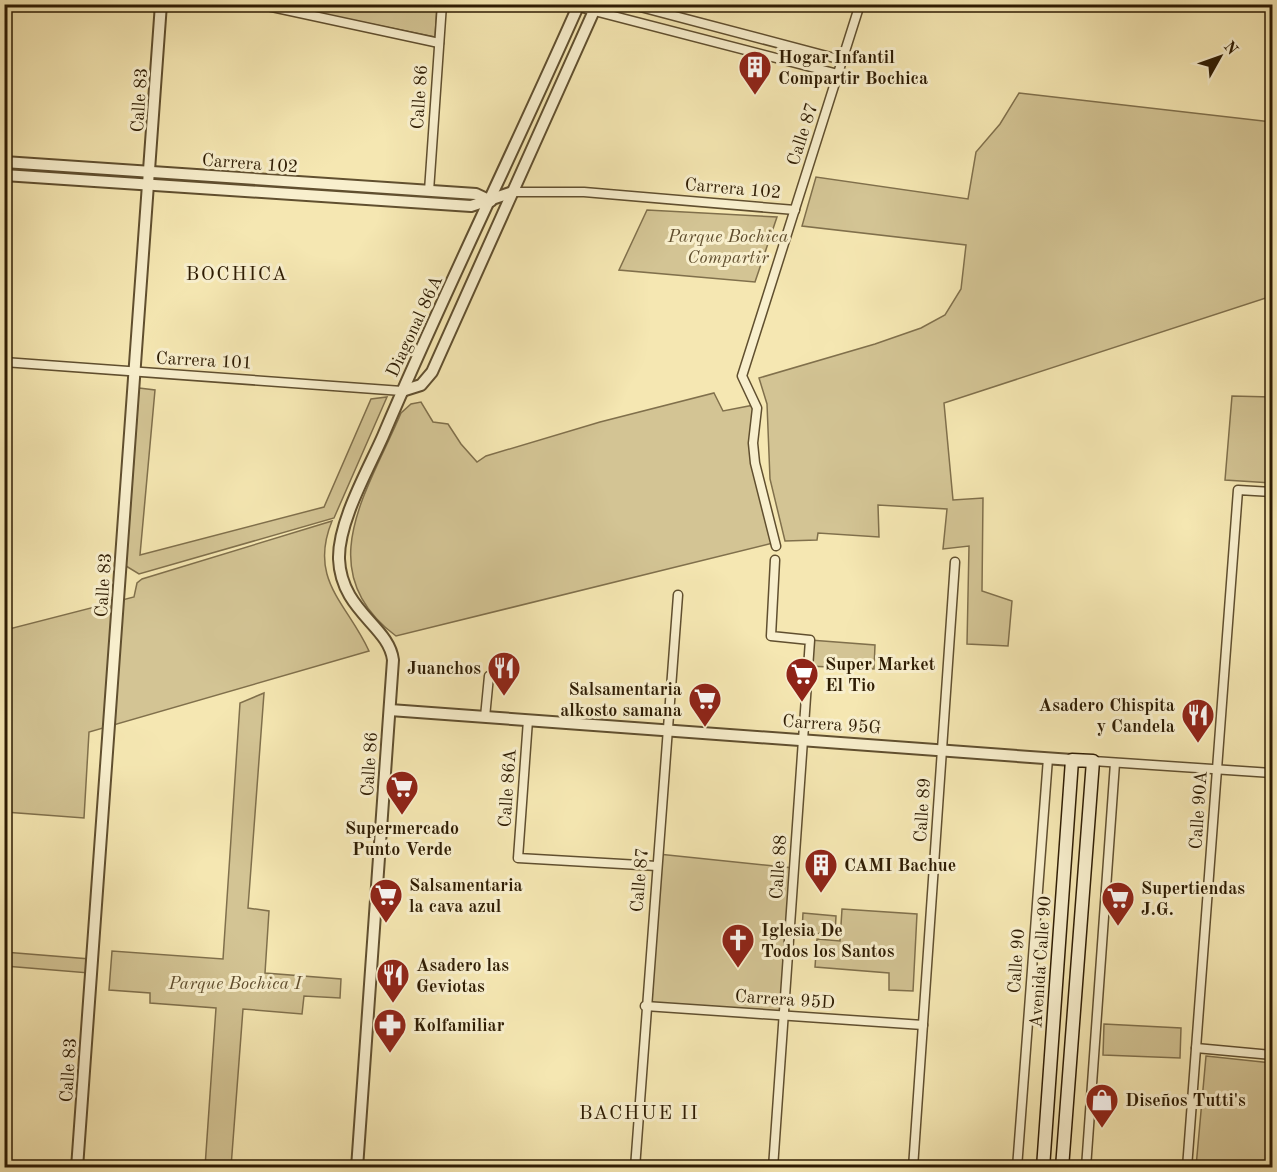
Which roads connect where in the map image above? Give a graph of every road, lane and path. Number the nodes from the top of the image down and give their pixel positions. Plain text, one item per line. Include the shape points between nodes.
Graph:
1 (161, 4) edge
2 (258, 4) edge
3 (442, 4) edge
4 (629, 4) edge
5 (860, 4) edge
6 (576, 6) edge
7 (596, 9) edge
8 (439, 43) junction
9 (842, 60) junction
10 (838, 74) junction
11 (4, 162) edge
12 (151, 172) junction
13 (4, 175) edge
14 (271, 181) junction
15 (150, 185) junction
16 (355, 186) junction
17 (429, 191) junction
18 (513, 192) junction
19 (270, 194) junction
20 (354, 200) junction
21 (491, 201) junction
22 (795, 210) junction
23 (4, 362) edge
24 (136, 372) junction
25 (402, 391) junction
26 (1272, 492) edge
27 (777, 546) dead end
28 (776, 560) dead end
29 (956, 562) dead end
30 (678, 595) dead end
31 (489, 676) dead end
32 (390, 710) junction
33 (485, 717) junction
34 (528, 720) junction
35 (668, 730) junction
36 (803, 740) junction
37 (942, 750) junction
38 (1048, 758) junction
39 (1071, 760) junction
40 (1094, 761) junction
41 (1115, 763) junction
42 (1217, 770) junction
43 (1272, 773) edge
44 (657, 866) junction
45 (645, 1006) junction
46 (784, 1016) junction
47 (923, 1025) junction
48 (1196, 1048) junction
49 (1272, 1054) edge
50 (77, 1167) edge
51 (357, 1167) edge
52 (635, 1167) edge
53 (773, 1167) edge
54 (913, 1167) edge
55 (1017, 1167) edge
56 (1043, 1167) edge
57 (1062, 1167) edge
58 (1086, 1167) edge
59 (1187, 1167) edge

1 - 12 street, Calle 83
2 - 8 street
3 - 8 street, Calle 86
4 - 9 street
5 - 9 street, Calle 87
6 - 7 street
6 - 21 street, Diagonal 86A
7 - 10 street
7 - 18 street, Diagonal 86A
8 - 17 street, Calle 86
9 - 10 street, Calle 87
10 - 22 street, Calle 87
11 - 12 street, Carrera 102
12 - 14 street, Carrera 102
12 - 15 street, Calle 83
13 - 15 street, Carrera 102
14 - 16 street, Carrera 102
14 - 19 street
15 - 19 street, Carrera 102
15 - 24 street, Calle 83
16 - 17 street, Carrera 102
16 - 20 street
17 - 21 street, Carrera 102 via 476,194
18 - 21 street, Carrera 102
18 - 22 street, Carrera 102 via 584,192
18 - 25 street, Diagonal 86A via 432,372 421,385
19 - 20 street, Carrera 102
20 - 21 street, Carrera 102 via 471,206
21 - 25 street, Diagonal 86A
22 - 27 street, Calle 87 via 742,376 757,408 755,463
23 - 24 street, Carrera 101
24 - 25 street, Carrera 101
24 - 50 street, Calle 83
25 - 32 street, Calle 86 via 339,543 341,578 349,597 392,652
26 - 42 street, Calle 90A via 1238,490
28 - 36 street, Calle 88 via 771,636 810,640
29 - 37 street, Calle 89
30 - 35 street, Calle 87
31 - 33 street
32 - 33 street, Carrera 95G
32 - 51 street, Calle 86
33 - 34 street, Carrera 95G
34 - 35 street, Carrera 95G
34 - 44 street, Calle 86A via 518,858
35 - 36 street, Carrera 95G
35 - 44 street, Calle 87
36 - 37 street, Carrera 95G
36 - 46 street, Calle 88
37 - 38 street, Carrera 95G
37 - 47 street, Calle 89
38 - 39 street, Carrera 95G
38 - 55 street, Calle 90
39 - 40 main road, Carrera 95G
39 - 56 main road, Avenida Calle 90
40 - 41 street, Carrera 95G
40 - 57 main road, Avenida Calle 90
41 - 42 street, Carrera 95G
41 - 58 street
42 - 43 street, Carrera 95G
42 - 48 street, Calle 90A
44 - 45 street, Calle 87
45 - 46 street, Carrera 95D
45 - 52 street, Calle 87
46 - 47 street, Carrera 95D
46 - 53 street, Calle 88
47 - 54 street, Calle 89
48 - 49 street
48 - 59 street, Calle 90A

